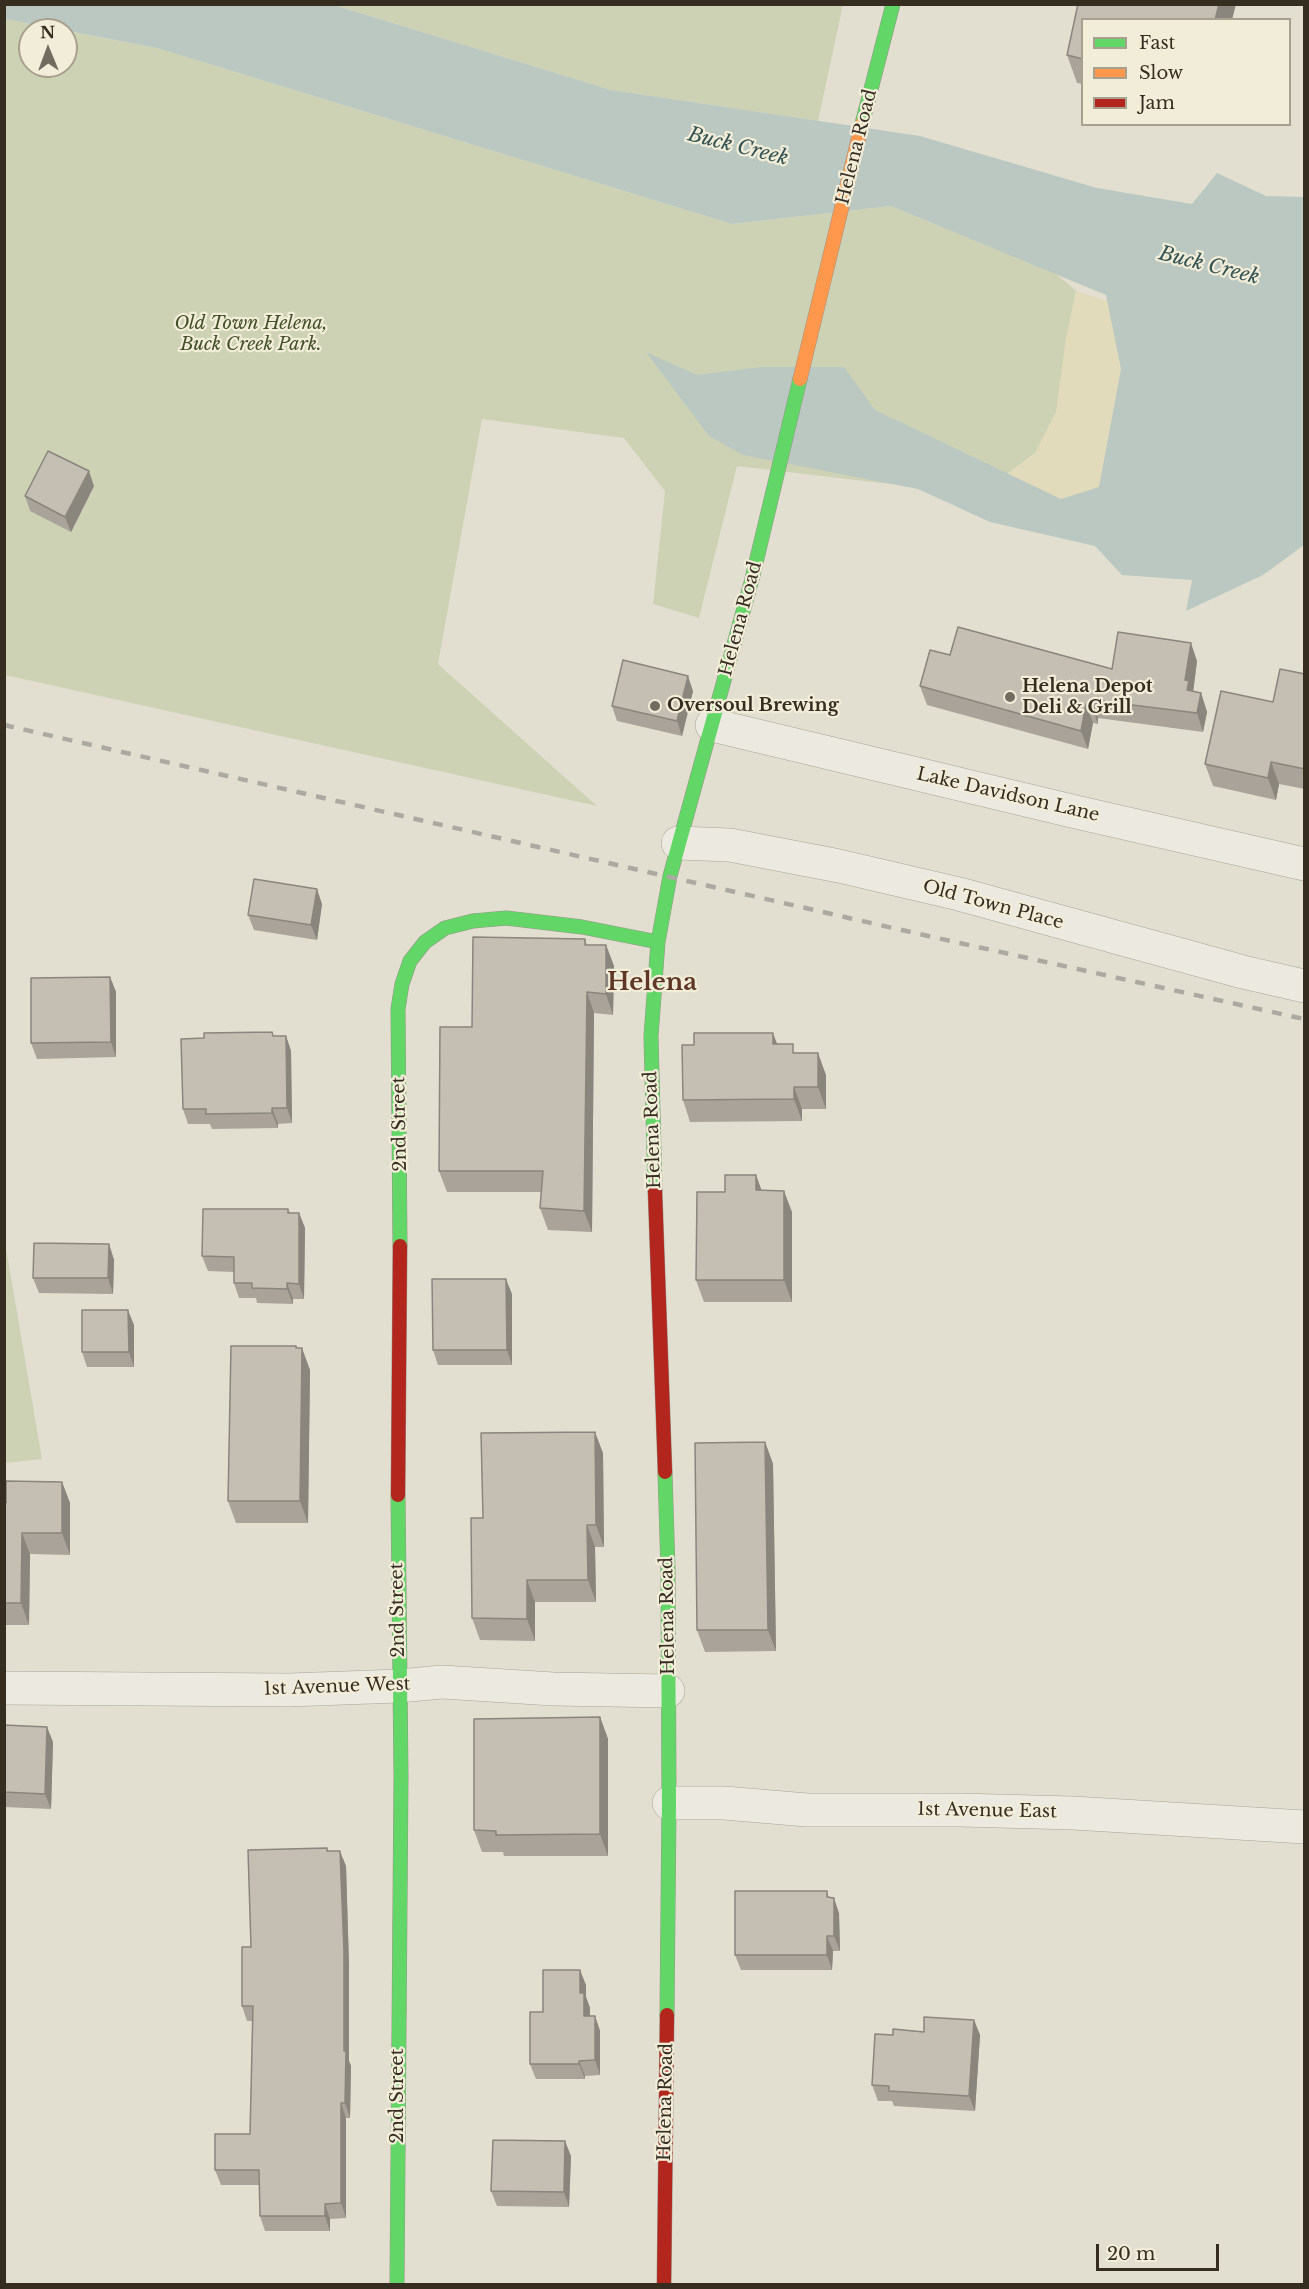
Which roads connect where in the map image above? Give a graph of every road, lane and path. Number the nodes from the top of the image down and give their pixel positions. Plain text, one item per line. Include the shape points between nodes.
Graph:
1 (892, 7) edge
2 (712, 725) junction
3 (678, 843) junction
4 (1305, 864) edge
5 (658, 942) junction
6 (1305, 986) edge
7 (399, 1686) junction
8 (4, 1688) edge
9 (668, 1691) junction
10 (669, 1803) junction
11 (1305, 1827) edge
12 (397, 2284) edge
13 (664, 2284) edge

1 - 2 main road, Helena Road via 752,579
2 - 3 main road, Helena Road
2 - 4 street, Lake Davidson Lane
3 - 5 main road, Helena Road
3 - 6 street, Old Town Place via 730,845 839,866
5 - 7 main road, 2nd Street via 506,918 473,921 445,928 425,942 411,961 402,984 398,1010
5 - 9 main road, Helena Road via 651,1036 652,1118 668,1571
7 - 8 street, 1st Avenue West via 289,1690
7 - 9 street, 1st Avenue West via 442,1682
7 - 12 main road, 2nd Street
9 - 10 main road, Helena Road
10 - 11 street, 1st Avenue East via 807,1810 1073,1813
10 - 13 main road, Helena Road

